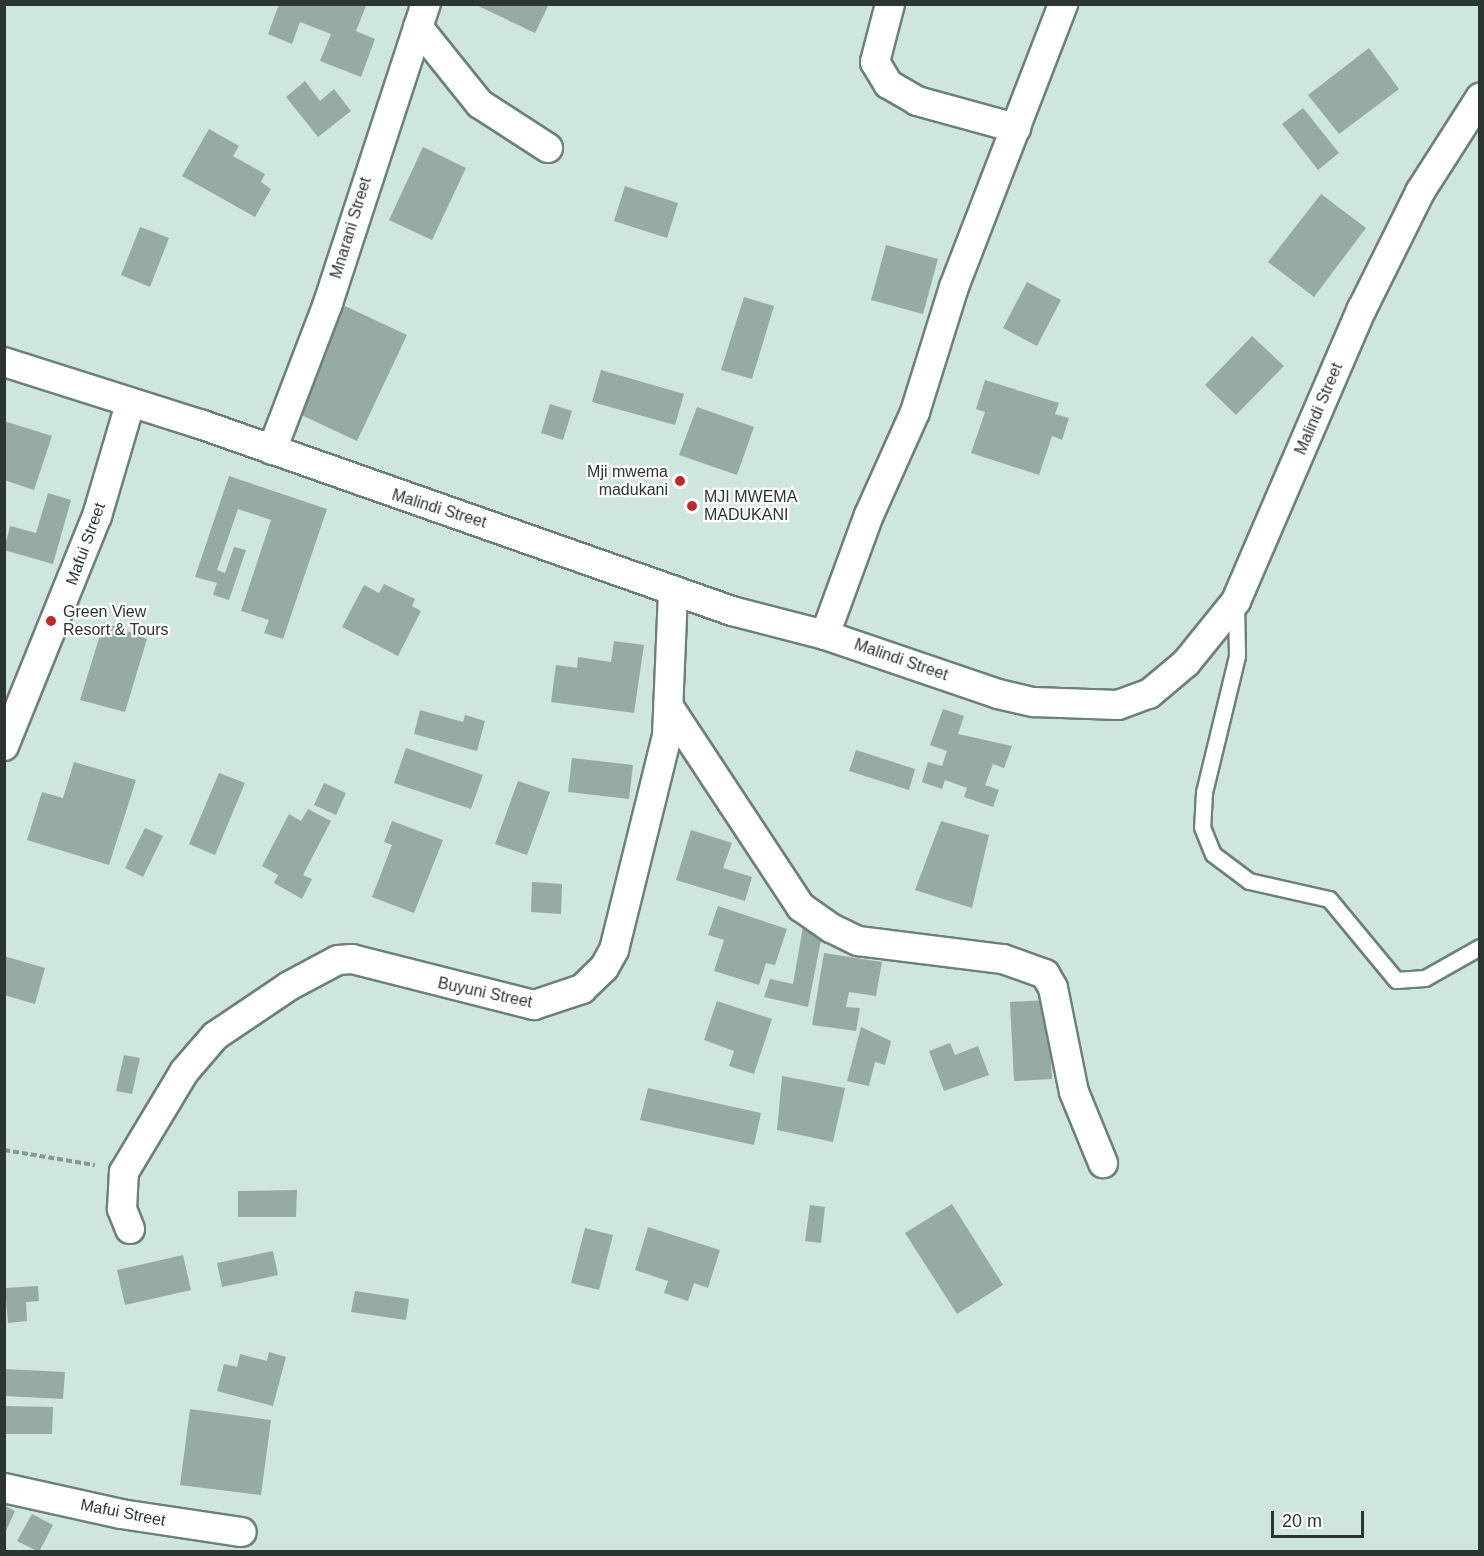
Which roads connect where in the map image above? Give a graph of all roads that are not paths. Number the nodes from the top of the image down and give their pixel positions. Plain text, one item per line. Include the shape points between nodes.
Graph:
1 (890, 4) edge
2 (1062, 4) edge
3 (422, 16) edge
4 (1479, 98) edge
5 (1016, 128) junction
6 (548, 148) dead end
7 (4, 362) edge
8 (130, 404) junction
9 (272, 450) junction
10 (673, 590) junction
11 (1236, 601) junction
12 (825, 635) junction
13 (669, 707) junction
14 (4, 746) edge
15 (1479, 946) edge
16 (1103, 1163) dead end
17 (130, 1229) dead end
18 (4, 1488) edge
19 (242, 1532) dead end

1 - 5 street via 875,62 888,84 917,101
2 - 5 street
3 - 6 street via 480,104
3 - 9 street, Mnarani Street via 328,303
4 - 11 street, Malindi Street via 1420,192 1362,309
5 - 12 street via 954,287 915,412 869,515
7 - 8 street, Malindi Street
8 - 9 street, Malindi Street
8 - 14 street, Mafui Street via 97,516
9 - 10 street, Malindi Street
10 - 12 street, Malindi Street
10 - 13 street, Buyuni Street
11 - 12 street, Malindi Street via 1186,663 1149,694 1118,705 1034,702 998,694
11 - 15 lane via 1237,656 1204,792 1202,827 1213,855 1249,881 1329,899 1396,980 1425,978
13 - 16 street via 801,907 858,941 1003,959 1045,974 1053,988 1074,1092
13 - 17 street, Buyuni Street via 614,950 594,979 568,996 534,1005 367,961 338,960 252,1006 215,1036 184,1072 124,1173 122,1201
18 - 19 street, Mafui Street via 121,1514

